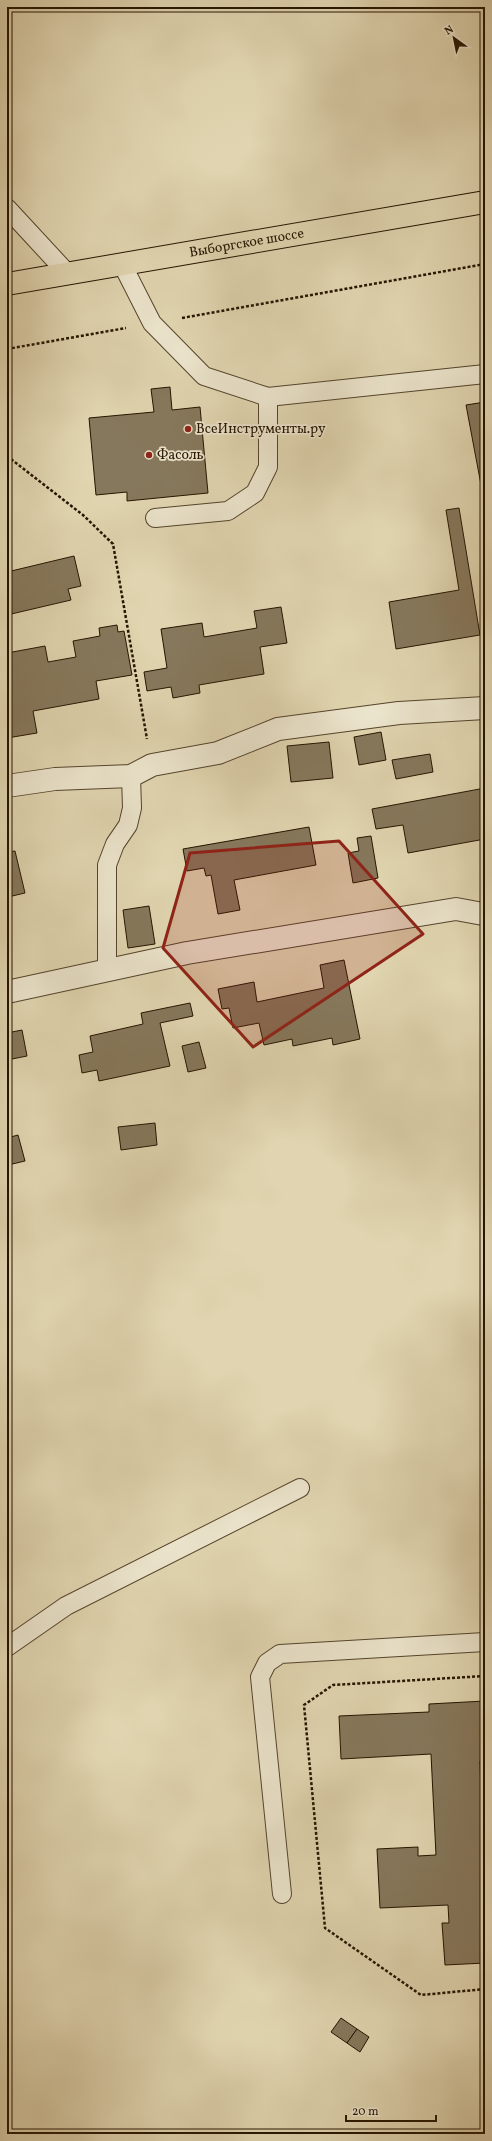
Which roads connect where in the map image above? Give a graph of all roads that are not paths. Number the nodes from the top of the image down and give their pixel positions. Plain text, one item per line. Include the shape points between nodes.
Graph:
1 (485, 202) edge
2 (7, 208) edge
3 (122, 264) junction
4 (68, 274) junction
5 (7, 284) edge
6 (485, 374) edge
7 (268, 397) junction
8 (155, 518) dead end
9 (485, 708) edge
10 (131, 776) junction
11 (7, 786) edge
12 (484, 916) edge
13 (107, 970) junction
14 (7, 992) edge
15 (300, 1488) dead end
16 (485, 1642) edge
17 (7, 1647) edge
18 (282, 1894) dead end

1 - 3 main road, Выборгское шоссе
2 - 4 lane
3 - 4 main road, Выборгское шоссе
3 - 7 lane via 152,323 204,376
4 - 5 main road, Выборгское шоссе
6 - 7 lane
7 - 8 lane via 268,467 255,493 228,511
9 - 10 street via 399,713 278,729 218,753 152,765
10 - 11 street via 55,779
10 - 13 lane via 132,808 128,825 115,844 107,865
12 - 13 street via 456,909 187,953
13 - 14 street
15 - 17 lane via 66,1606
16 - 18 lane via 280,1654 267,1663 260,1678

